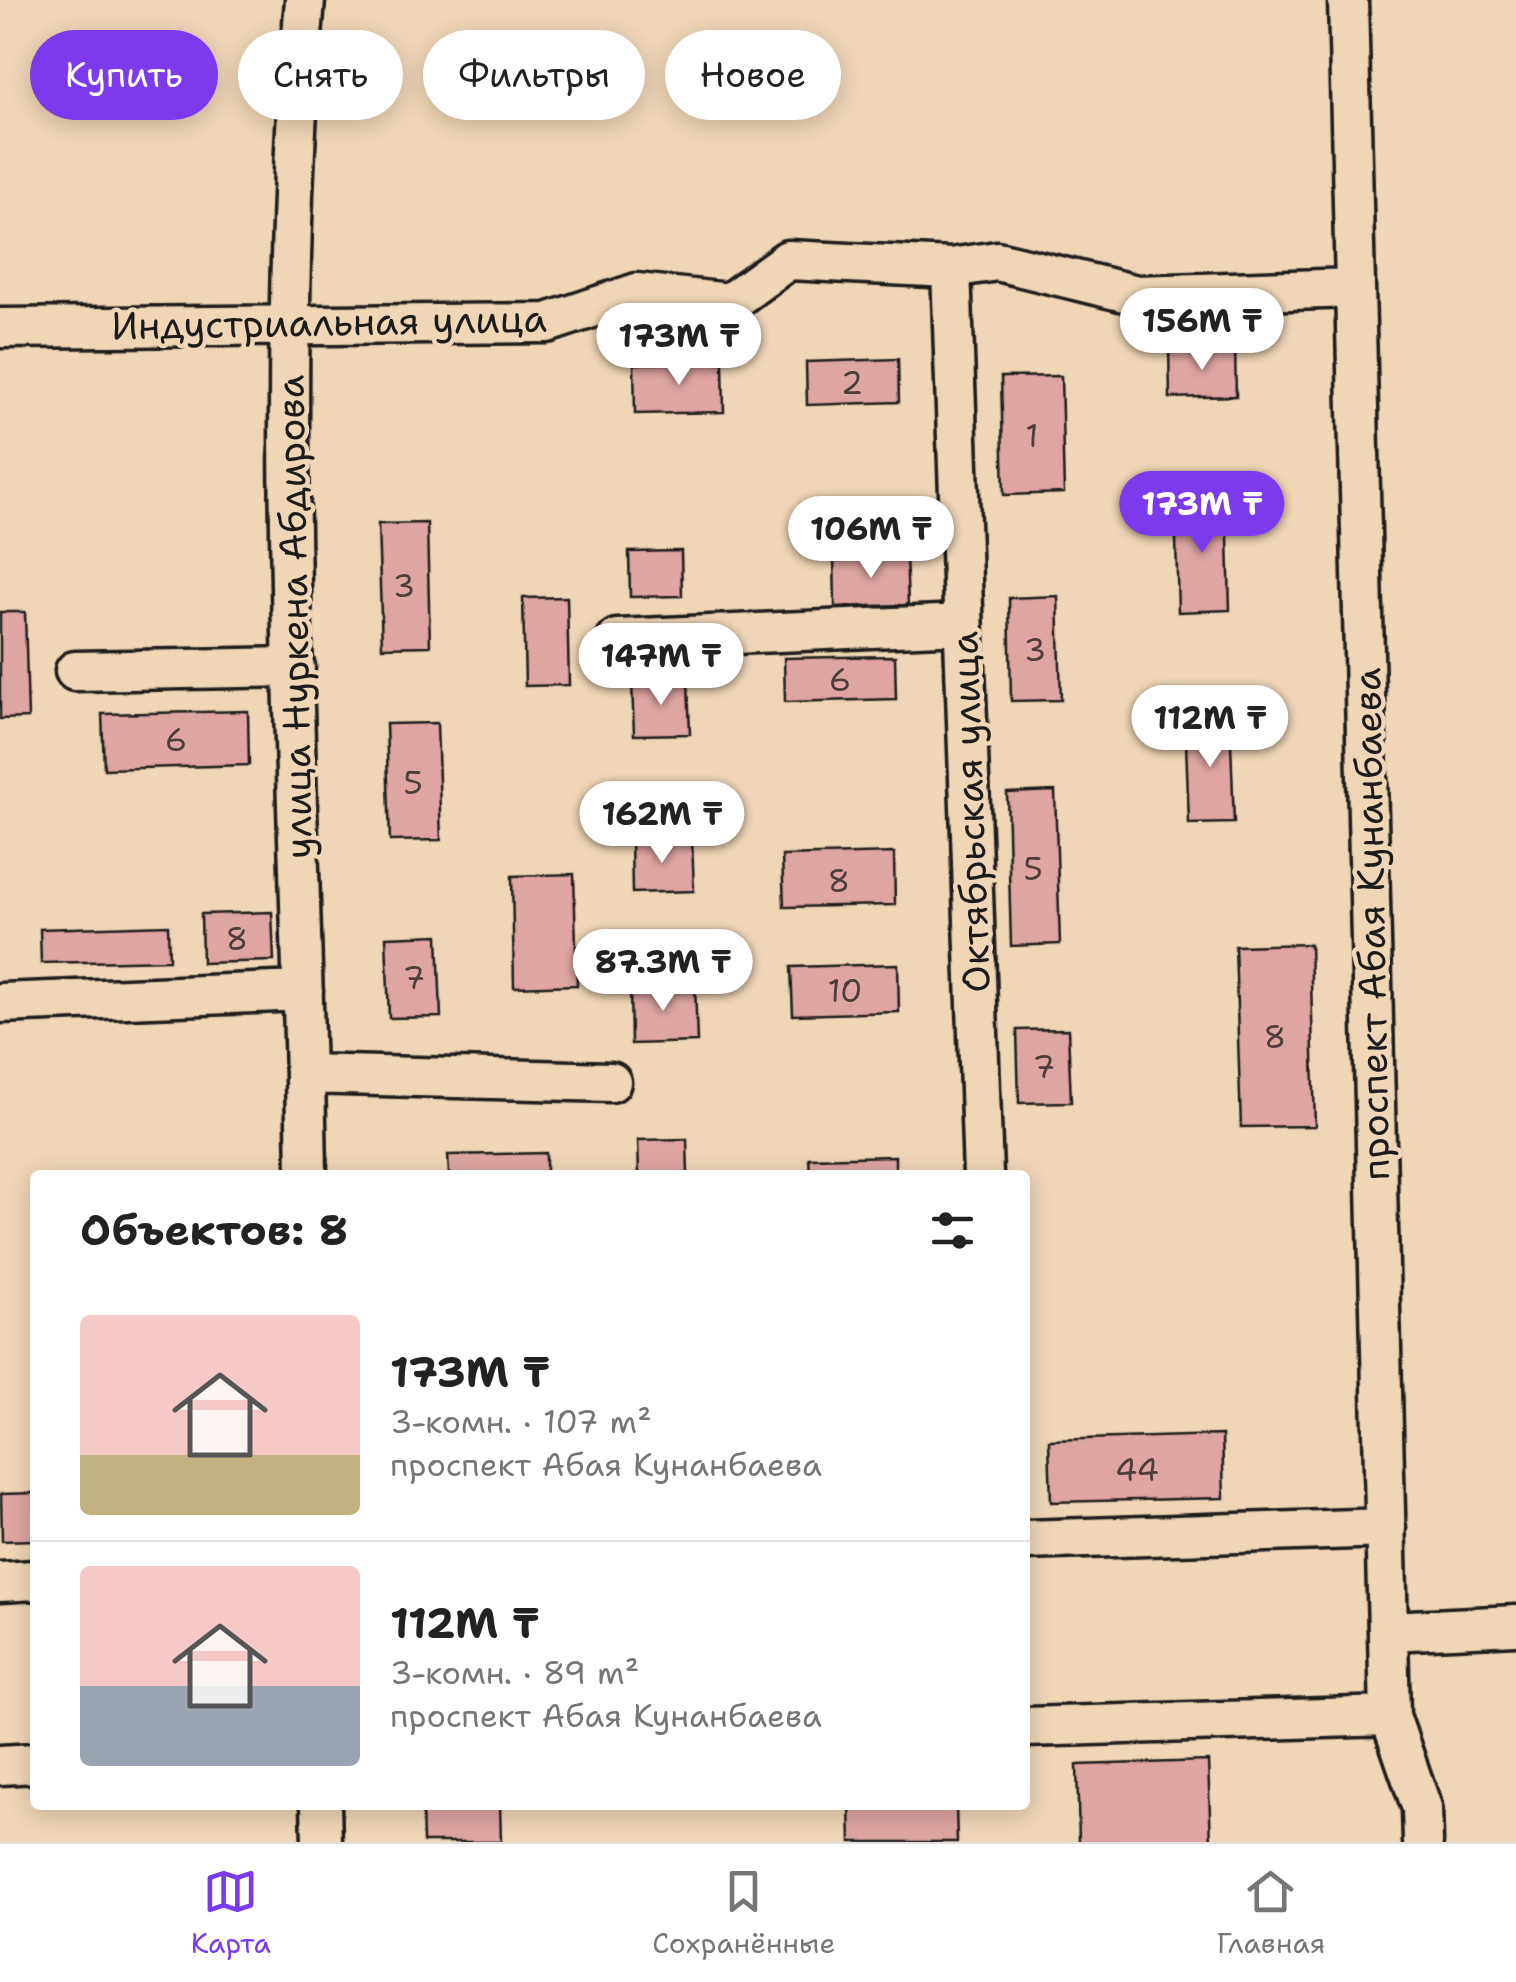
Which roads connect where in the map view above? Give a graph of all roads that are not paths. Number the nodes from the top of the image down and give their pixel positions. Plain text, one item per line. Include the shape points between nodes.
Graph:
1 (305, 0) edge
2 (1348, 0) edge
3 (951, 268) junction
4 (1355, 288) junction
5 (0, 328) edge
6 (288, 328) junction
7 (964, 624) junction
8 (618, 640) dead end
9 (296, 667) junction
10 (74, 672) dead end
11 (303, 991) junction
12 (0, 1003) edge
13 (305, 1074) junction
14 (611, 1082) dead end
15 (307, 1170) edge
16 (983, 1170) edge
17 (1386, 1528) junction
18 (1030, 1540) edge
19 (30, 1580) edge
20 (0, 1582) edge
21 (1516, 1625) edge
22 (1388, 1632) junction
23 (1390, 1716) junction
24 (1030, 1728) edge
25 (30, 1763) edge
26 (0, 1764) edge
27 (321, 1810) edge
28 (322, 1842) edge
29 (1423, 1842) edge

1 - 6 street, улица Нуркена Абдирова
2 - 4 street, проспект Абая Кунанбаева
3 - 4 street, Индустриальная улица via 997,262 1136,295
3 - 6 street, Индустриальная улица via 788,260 729,303 637,294 548,323
3 - 7 street, Октябрьская улица
4 - 17 street, проспект Абая Кунанбаева
5 - 6 street, Индустриальная улица
6 - 9 street, улица Нуркена Абдирова
7 - 8 street
7 - 16 street, Октябрьская улица
9 - 10 street
9 - 11 street, улица Нуркена Абдирова
11 - 12 street
11 - 13 street, улица Нуркена Абдирова
13 - 14 street
13 - 15 street, улица Нуркена Абдирова
17 - 18 street
17 - 22 street, проспект Абая Кунанбаева
19 - 20 street
21 - 22 street
22 - 23 street, проспект Абая Кунанбаева
23 - 24 street
23 - 29 street, проспект Абая Кунанбаева via 1422,1808
25 - 26 street
27 - 28 street

